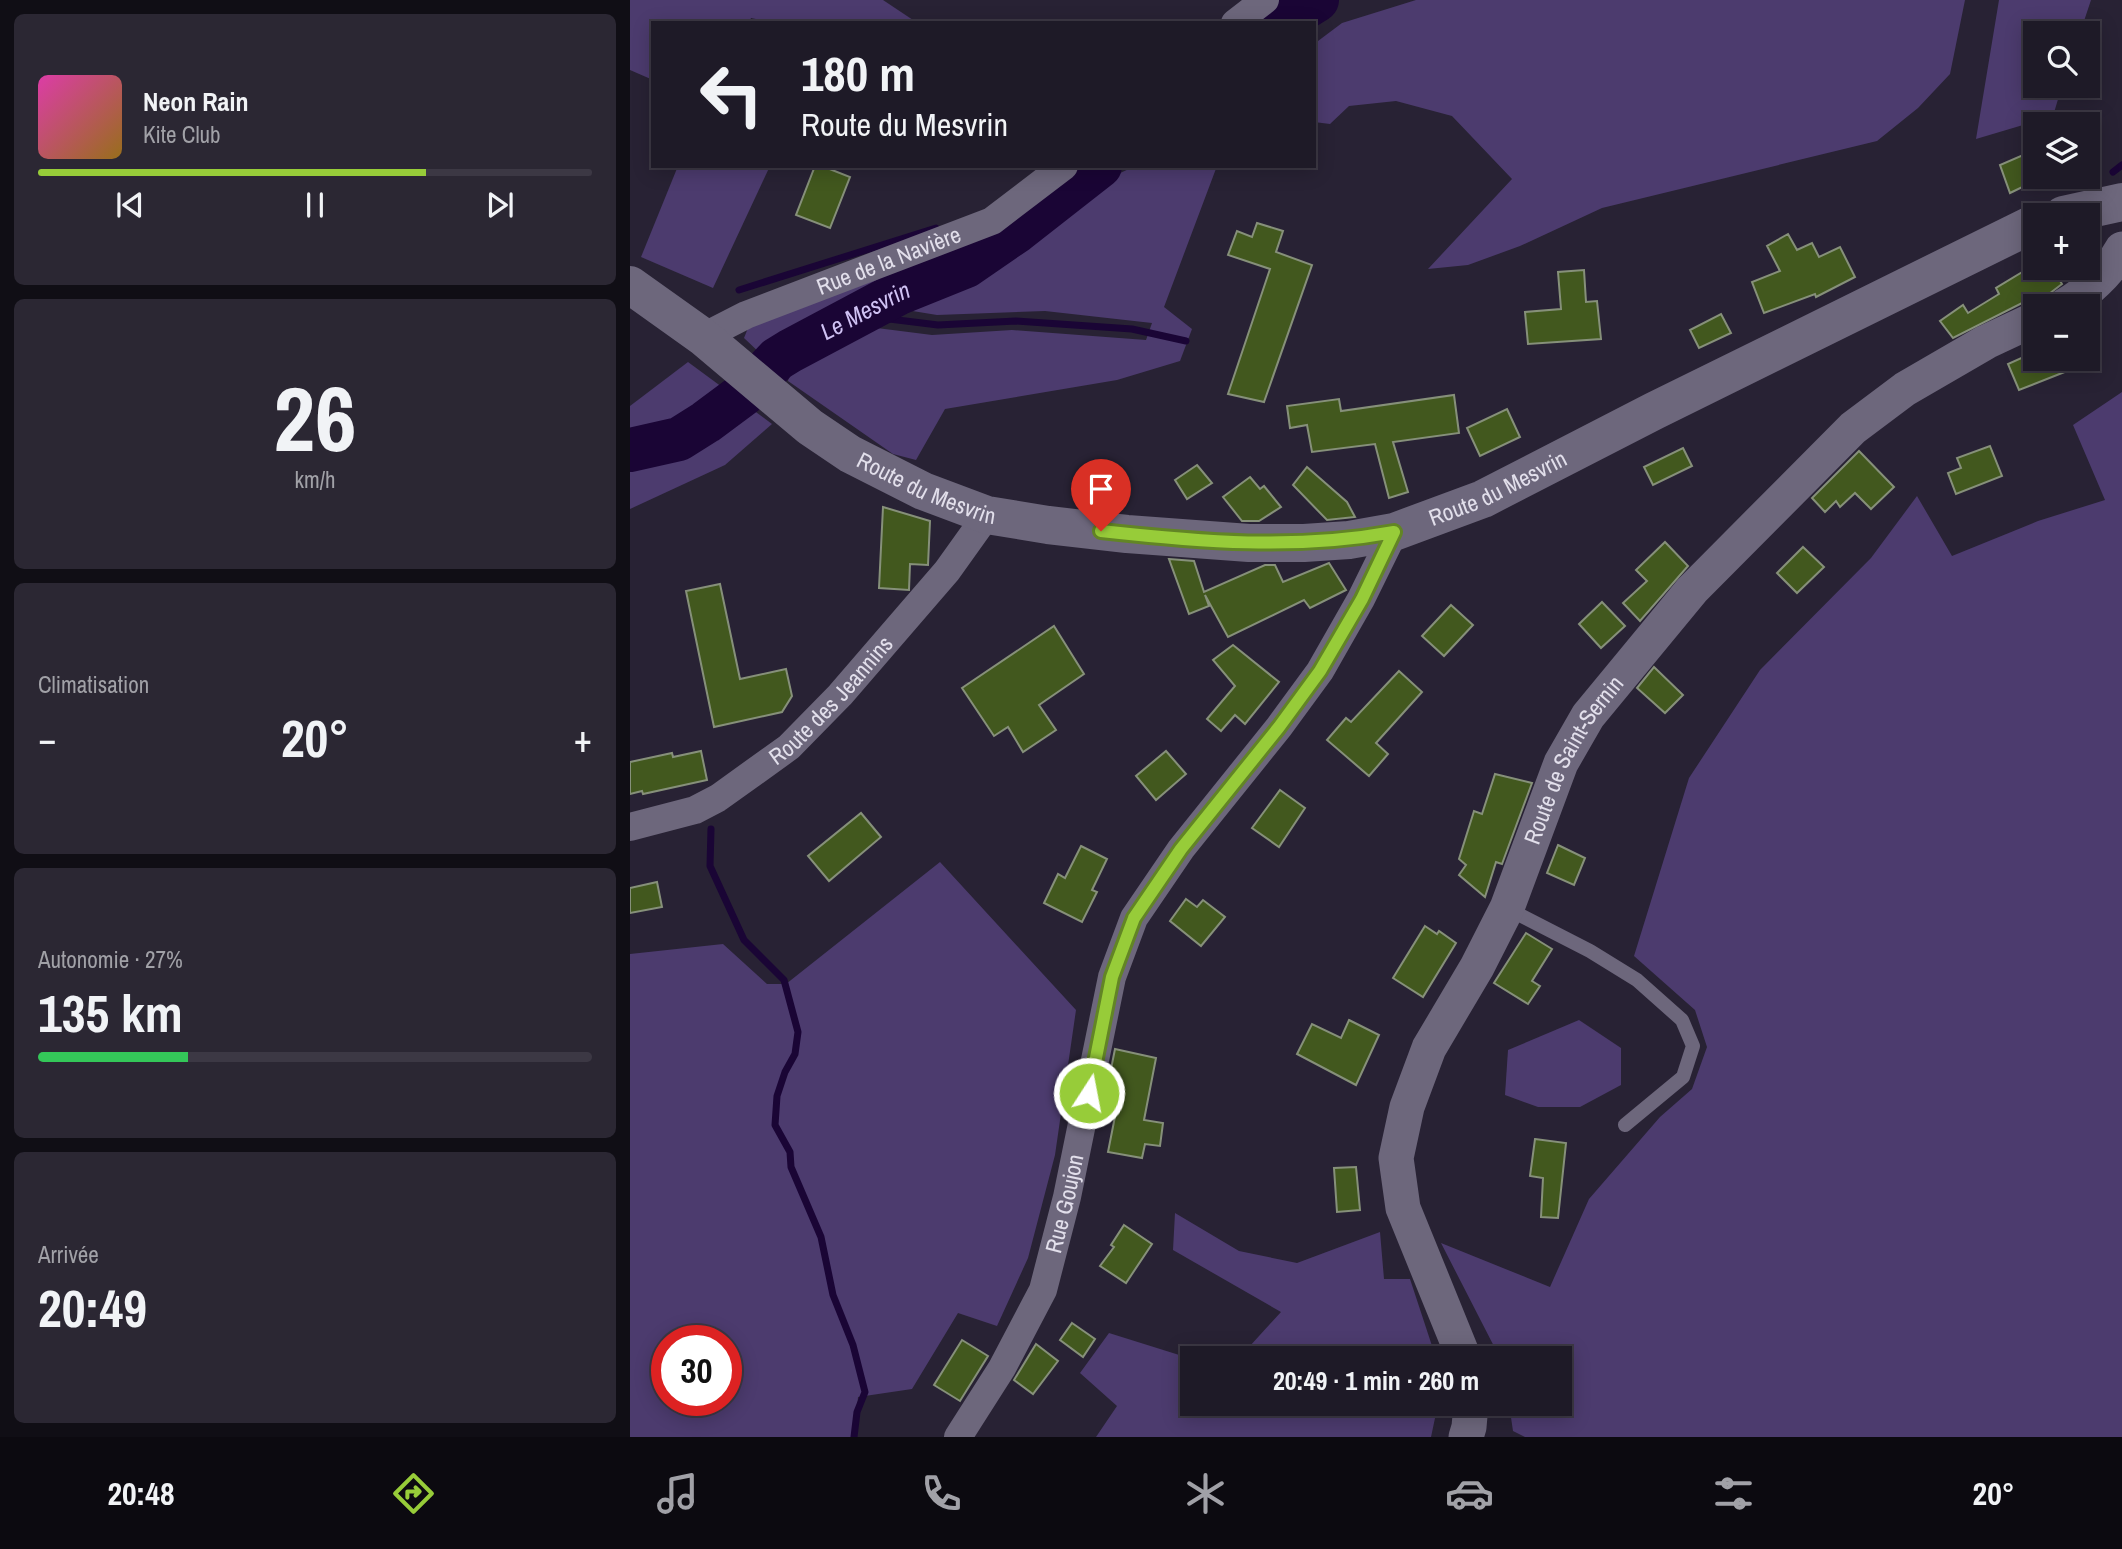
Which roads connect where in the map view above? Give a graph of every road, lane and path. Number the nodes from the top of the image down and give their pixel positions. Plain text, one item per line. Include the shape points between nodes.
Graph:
1 (1265, 0) edge
2 (1238, 21) edge
3 (1061, 168) edge
4 (2122, 202) edge
5 (2100, 207) edge
6 (2023, 229) edge
7 (2122, 249) edge
8 (630, 285) edge
9 (2083, 294) edge
10 (2023, 325) edge
11 (716, 348) junction
12 (987, 515) junction
13 (1394, 532) junction
14 (630, 827) edge
15 (1507, 908) junction
16 (1625, 1125) dead end
17 (1459, 1346) edge
18 (958, 1437) edge

1 - 2 street
3 - 11 street, Rue de la Navière via 992,221 746,315
4 - 5 main road
6 - 13 main road, Route du Mesvrin via 1483,499
7 - 9 street
8 - 11 main road, Route du Mesvrin
10 - 15 street, Route de Saint-Sernin via 1905,389 1853,428 1692,590 1588,716 1561,763
11 - 12 main road, Route du Mesvrin via 810,427 850,454 923,491
12 - 13 main road, Route du Mesvrin via 1127,534 1249,543 1349,540
12 - 14 street, Route des Jeannins via 947,571 841,695 789,747 695,810
13 - 18 street, Rue Goujon via 1320,671 1181,849 1134,918 1112,977 1043,1290 1002,1368
15 - 16 lane via 1637,980 1682,1020 1693,1046 1683,1077
15 - 17 street, Route de Saint-Sernin via 1429,1048 1407,1107 1396,1157 1403,1208

